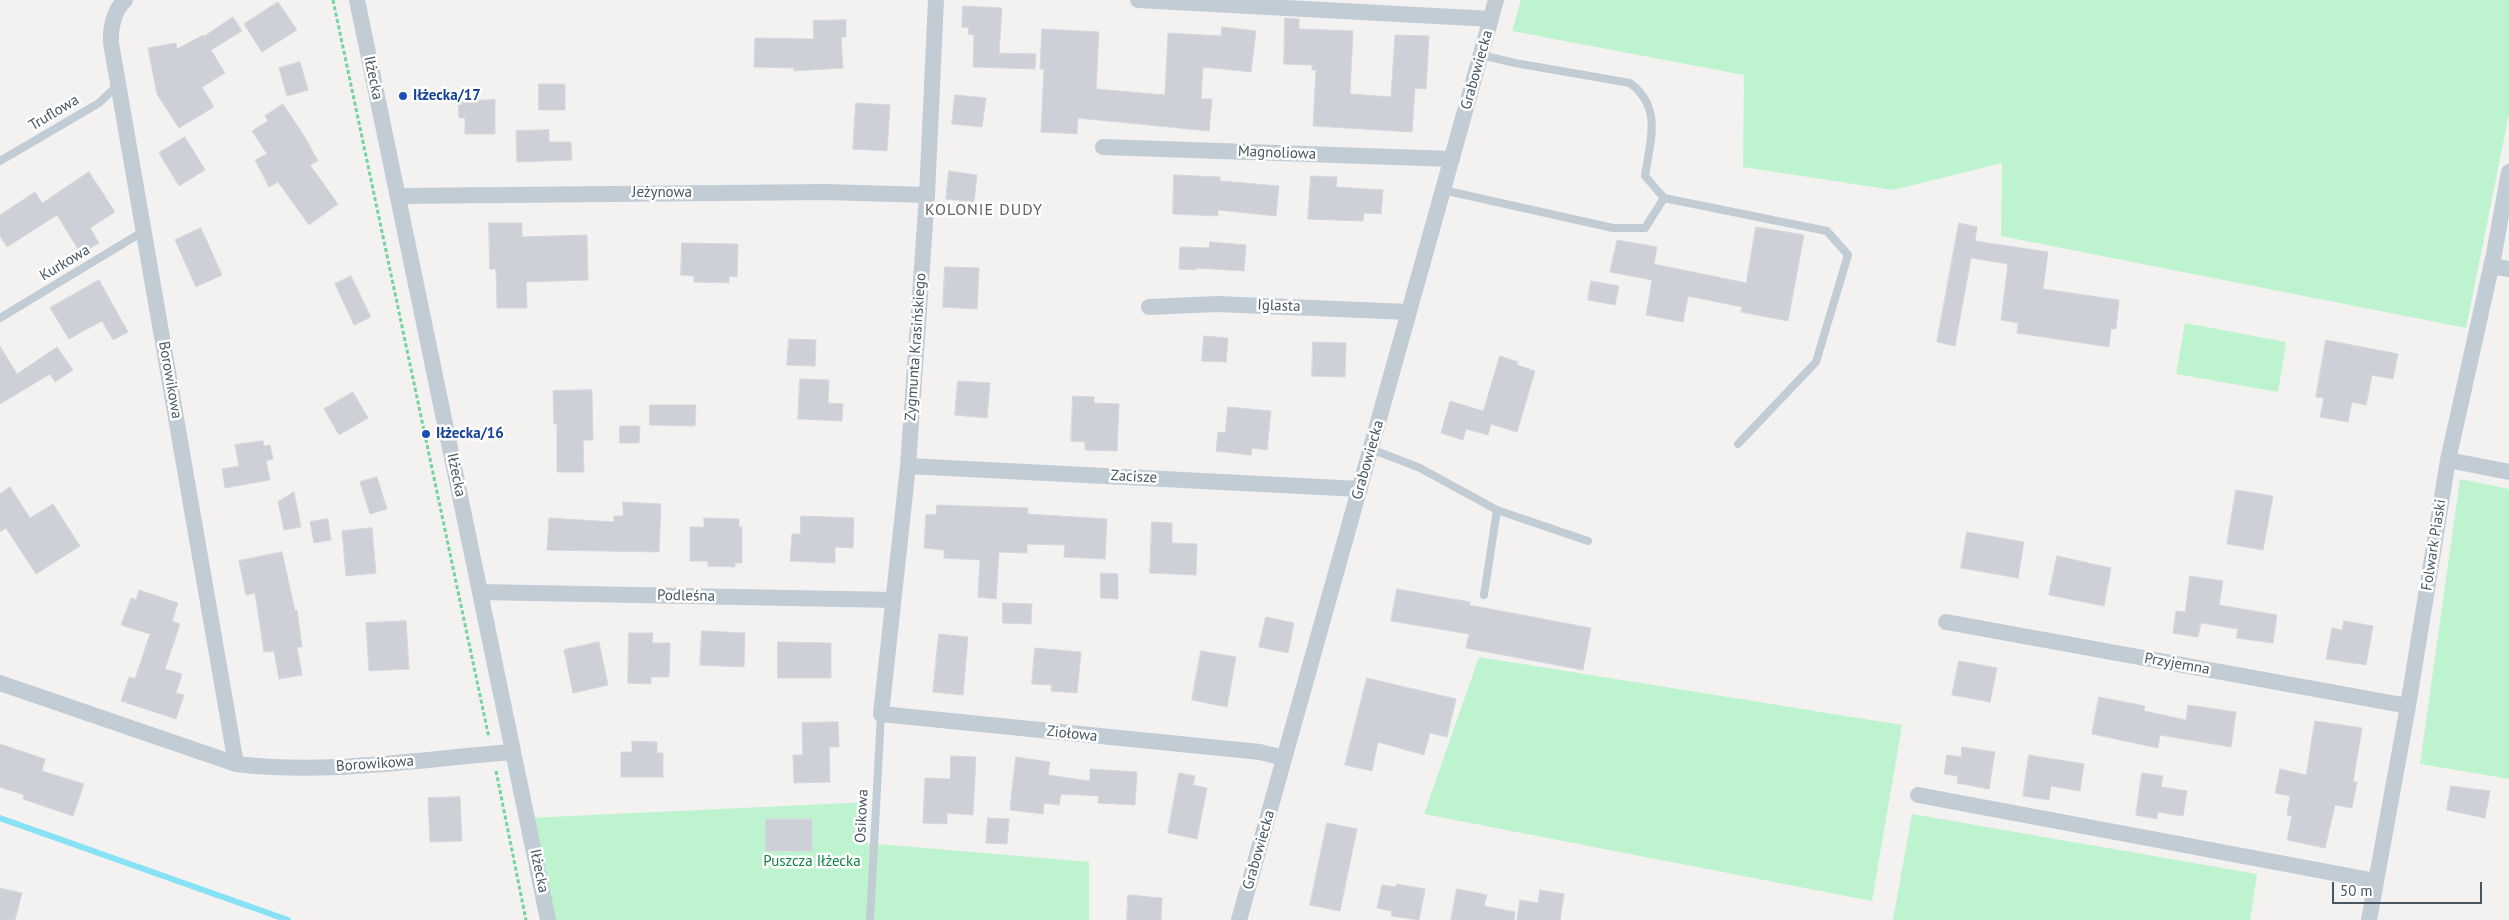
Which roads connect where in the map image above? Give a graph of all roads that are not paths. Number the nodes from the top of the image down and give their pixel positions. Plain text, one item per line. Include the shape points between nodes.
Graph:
1 (125, 0) edge
2 (357, 0) edge
3 (936, 0) edge
4 (1138, 0) edge
5 (1496, 0) edge
6 (1491, 19) junction
7 (1481, 55) junction
8 (118, 85) junction
9 (1103, 147) dead end
10 (1452, 159) junction
11 (0, 161) edge
12 (2509, 172) edge
13 (1443, 190) junction
14 (927, 195) junction
15 (398, 196) junction
16 (1664, 198) junction
17 (144, 231) junction
18 (2491, 266) junction
19 (2509, 269) edge
20 (1149, 307) dead end
21 (1409, 312) junction
22 (0, 318) edge
23 (1738, 444) dead end
24 (1371, 449) junction
25 (2448, 460) junction
26 (908, 466) junction
27 (2509, 472) edge
28 (1360, 489) junction
29 (1497, 510) junction
30 (1588, 541) dead end
31 (480, 592) junction
32 (1484, 595) dead end
33 (893, 600) junction
34 (1946, 622) dead end
35 (0, 683) edge
36 (2408, 706) junction
37 (881, 714) junction
38 (513, 752) junction
39 (1284, 758) junction
40 (236, 764) junction
41 (1918, 795) dead end
42 (2376, 881) junction
43 (548, 920) edge
44 (870, 920) edge
45 (1239, 920) edge
46 (2369, 920) edge

1 - 8 street, Borowikowa via 120,4 110,30
2 - 15 street, Iłżecka
3 - 14 street, Zygmunta Krasińskiego
4 - 6 street
5 - 6 street, Grabowiecka
6 - 7 street, Grabowiecka
7 - 10 street, Grabowiecka
7 - 16 lane via 1515,64 1630,83 1641,92 1652,114 1645,176
8 - 11 lane, Truflowa via 99,103
8 - 17 street, Borowikowa
9 - 10 street, Magnoliowa
10 - 13 street, Grabowiecka
12 - 18 street, Folwark Piaski
13 - 16 lane via 1613,228 1645,228
13 - 21 street, Grabowiecka
14 - 15 street, Jeżynowa via 826,192
14 - 26 street, Zygmunta Krasińskiego
15 - 31 street, Iłżecka
16 - 23 lane via 1827,231 1848,255 1816,362
17 - 22 lane, Kurkowa
17 - 40 street, Borowikowa
18 - 19 street
18 - 25 street, Folwark Piaski
20 - 21 street, Iglasta via 1217,304
21 - 24 street, Grabowiecka
24 - 28 street, Grabowiecka
24 - 29 lane via 1420,468
25 - 27 street
25 - 36 street, Folwark Piaski
26 - 28 street, Zacisze
26 - 33 street, Zygmunta Krasińskiego
28 - 39 street, Grabowiecka
29 - 30 lane
29 - 32 lane
31 - 33 street, Podleśna
31 - 38 street, Iłżecka
33 - 37 street, Zygmunta Krasińskiego
34 - 36 street, Przyjemna
35 - 40 street, Borowikowa
36 - 42 street, Folwark Piaski
37 - 39 street, Ziołowa via 1260,752
37 - 44 lane, Osikowa
38 - 40 street, Borowikowa via 358,767 277,769
38 - 43 street, Iłżecka
39 - 45 street, Grabowiecka
41 - 42 street
42 - 46 street, Folwark Piaski

